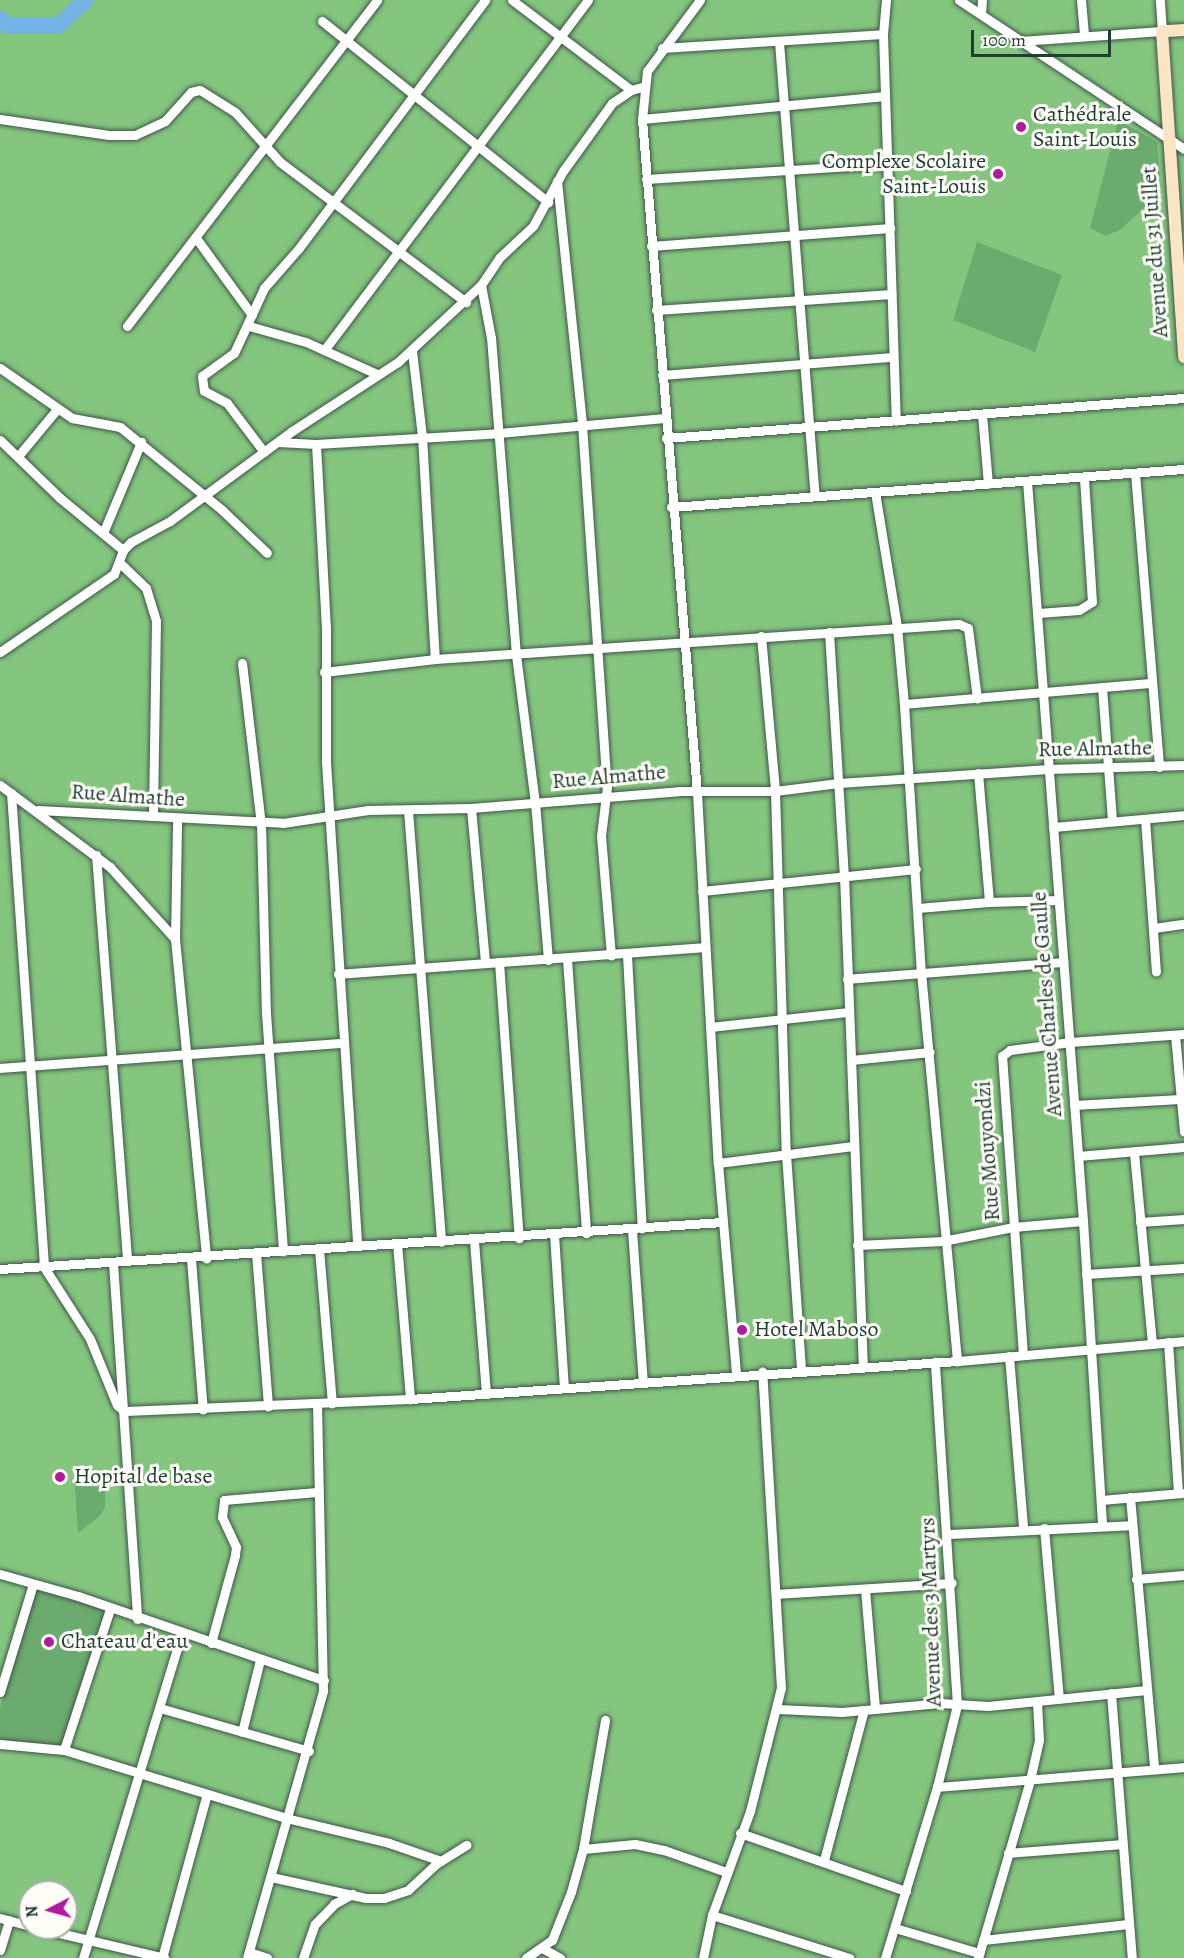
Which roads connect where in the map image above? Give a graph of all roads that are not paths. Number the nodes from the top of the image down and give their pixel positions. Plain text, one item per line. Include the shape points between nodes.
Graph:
1 (377, 0) edge
2 (485, 0) edge
3 (512, 0) edge
4 (588, 0) edge
5 (700, 0) edge
6 (886, 0) edge
7 (959, 0) edge
8 (982, 0) edge
9 (1081, 0) edge
10 (1160, 0) edge
11 (981, 14) junction
12 (322, 21) dead end
13 (1184, 30) edge
14 (1162, 31) junction
15 (883, 34) junction
16 (1084, 35) junction
17 (560, 37) junction
18 (1020, 41) junction
19 (779, 42) junction
20 (346, 44) junction
21 (662, 48) junction
22 (642, 87) junction
23 (631, 90) junction
24 (413, 94) junction
25 (885, 96) junction
26 (784, 109) junction
27 (0, 119) edge
28 (642, 119) junction
29 (1167, 138) junction
30 (262, 146) junction
31 (478, 146) junction
32 (1184, 149) edge
33 (887, 164) junction
34 (789, 170) junction
35 (646, 179) junction
36 (557, 181) junction
37 (548, 202) junction
38 (333, 203) junction
39 (890, 228) junction
40 (794, 236) junction
41 (196, 238) junction
42 (651, 246) junction
43 (397, 251) junction
44 (482, 285) junction
45 (891, 294) junction
46 (798, 300) junction
47 (466, 302) junction
48 (656, 310) junction
49 (252, 315) junction
50 (1183, 321) edge
51 (127, 326) dead end
52 (249, 326) junction
53 (325, 349) junction
54 (412, 351) junction
55 (892, 357) junction
56 (1184, 357) edge
57 (804, 363) junction
58 (0, 368) edge
59 (376, 374) junction
60 (662, 375) junction
61 (1184, 398) edge
62 (57, 409) junction
63 (982, 414) junction
64 (664, 418) junction
65 (896, 420) junction
66 (582, 424) junction
67 (809, 427) junction
68 (499, 433) junction
69 (422, 436) junction
70 (666, 438) junction
71 (0, 440) edge
72 (278, 441) junction
73 (141, 442) junction
74 (316, 444) junction
75 (264, 452) junction
76 (19, 455) junction
77 (1184, 469) edge
78 (1135, 473) junction
79 (1084, 477) junction
80 (1027, 481) junction
81 (988, 484) junction
82 (874, 492) junction
83 (202, 496) junction
84 (815, 496) junction
85 (671, 507) junction
86 (104, 533) junction
87 (123, 550) junction
88 (267, 553) dead end
89 (120, 563) junction
90 (1038, 613) junction
91 (897, 627) junction
92 (829, 632) junction
93 (761, 636) junction
94 (682, 641) junction
95 (595, 649) junction
96 (0, 652) edge
97 (516, 655) junction
98 (435, 659) junction
99 (242, 663) dead end
100 (324, 672) junction
101 (1152, 683) junction
102 (1102, 687) junction
103 (1043, 692) junction
104 (977, 698) junction
105 (904, 704) junction
106 (1184, 765) edge
107 (1159, 767) junction
108 (1107, 768) junction
109 (1049, 769) junction
110 (978, 773) junction
111 (911, 779) junction
112 (839, 783) junction
113 (0, 785) edge
114 (775, 791) junction
115 (11, 793) junction
116 (697, 793) junction
117 (604, 796) junction
118 (535, 803) junction
119 (471, 808) junction
120 (38, 810) junction
121 (408, 810) junction
122 (331, 814) junction
123 (1184, 815) edge
124 (153, 816) junction
125 (177, 819) junction
126 (1145, 819) junction
127 (1112, 820) junction
128 (261, 824) junction
129 (1053, 827) junction
130 (96, 855) junction
131 (916, 869) junction
132 (844, 875) junction
133 (778, 884) junction
134 (702, 891) junction
135 (1058, 900) junction
136 (989, 902) junction
137 (918, 908) junction
138 (1184, 924) edge
139 (1154, 928) junction
140 (175, 939) junction
141 (705, 947) junction
142 (627, 955) junction
143 (611, 956) junction
144 (567, 959) junction
145 (548, 960) junction
146 (485, 962) junction
147 (499, 962) junction
148 (1064, 962) junction
149 (422, 968) junction
150 (921, 972) junction
151 (1156, 972) dead end
152 (338, 974) junction
153 (848, 979) junction
154 (849, 1012) junction
155 (783, 1017) junction
156 (710, 1027) junction
157 (1179, 1035) edge
158 (1070, 1042) junction
159 (342, 1043) junction
160 (268, 1048) junction
161 (930, 1052) junction
162 (188, 1056) junction
163 (851, 1060) junction
164 (111, 1062) junction
165 (30, 1066) junction
166 (0, 1068) edge
167 (1180, 1099) junction
168 (1074, 1106) junction
169 (1184, 1126) edge
170 (1184, 1132) edge
171 (853, 1146) junction
172 (1184, 1147) edge
173 (1134, 1153) junction
174 (786, 1154) junction
175 (1078, 1156) junction
176 (718, 1162) junction
177 (1184, 1218) edge
178 (1083, 1221) junction
179 (722, 1222) junction
180 (1140, 1222) junction
181 (1013, 1227) junction
182 (642, 1229) junction
183 (632, 1230) junction
184 (586, 1233) junction
185 (554, 1234) junction
186 (519, 1238) junction
187 (474, 1241) junction
188 (943, 1241) junction
189 (441, 1242) junction
190 (397, 1243) junction
191 (357, 1245) junction
192 (857, 1245) junction
193 (319, 1249) junction
194 (283, 1251) junction
195 (256, 1253) junction
196 (206, 1258) junction
197 (191, 1259) junction
198 (127, 1261) junction
199 (113, 1263) junction
200 (44, 1267) junction
201 (1184, 1268) edge
202 (0, 1269) edge
203 (1143, 1270) junction
204 (1086, 1274) junction
205 (1184, 1341) edge
206 (1168, 1342) junction
207 (1152, 1343) junction
208 (1089, 1348) junction
209 (1023, 1355) junction
210 (1009, 1356) junction
211 (957, 1361) junction
212 (935, 1362) junction
213 (864, 1367) junction
214 (801, 1371) junction
215 (762, 1372) junction
216 (736, 1375) junction
217 (643, 1382) junction
218 (564, 1388) junction
219 (486, 1392) junction
220 (410, 1399) junction
221 (332, 1403) junction
222 (317, 1404) junction
223 (268, 1407) junction
224 (203, 1410) junction
225 (124, 1411) junction
226 (317, 1492) junction
227 (1181, 1493) edge
228 (1130, 1497) junction
229 (1101, 1500) junction
230 (1102, 1525) junction
231 (1131, 1525) junction
232 (1023, 1528) junction
233 (1044, 1528) junction
234 (949, 1534) junction
235 (1, 1573) edge
236 (1184, 1575) edge
237 (1136, 1580) junction
238 (952, 1583) junction
239 (33, 1584) junction
240 (864, 1589) junction
241 (776, 1594) junction
242 (110, 1609) junction
243 (137, 1619) junction
244 (182, 1633) junction
245 (211, 1643) junction
246 (260, 1660) junction
247 (324, 1680) junction
248 (1146, 1690) junction
249 (0, 1692) edge
250 (1111, 1693) junction
251 (1059, 1698) junction
252 (1036, 1701) junction
253 (957, 1705) junction
254 (159, 1708) junction
255 (778, 1709) junction
256 (875, 1709) junction
257 (864, 1710) junction
258 (605, 1720) dead end
259 (242, 1732) junction
260 (0, 1744) edge
261 (64, 1750) junction
262 (309, 1751) junction
263 (1154, 1767) junction
264 (1184, 1767) edge
265 (1116, 1772) junction
266 (140, 1775) junction
267 (1030, 1780) junction
268 (937, 1787) junction
269 (207, 1794) junction
270 (286, 1818) junction
271 (740, 1833) junction
272 (1122, 1844) junction
273 (466, 1845) dead end
274 (583, 1849) junction
275 (1008, 1852) junction
276 (824, 1860) junction
277 (441, 1861) junction
278 (726, 1872) junction
279 (271, 1877) junction
280 (906, 1891) junction
281 (352, 1894) junction
282 (712, 1915) junction
283 (5, 1919) edge
284 (1128, 1924) junction
285 (895, 1928) junction
286 (78, 1939) edge
287 (984, 1940) junction
288 (89, 1942) junction
289 (542, 1948) junction
290 (0, 1950) edge
291 (248, 1955) edge
292 (979, 1956) edge
293 (83, 1958) edge
294 (163, 1958) edge
295 (267, 1958) edge
296 (303, 1958) edge
297 (526, 1958) edge
298 (560, 1958) edge
299 (703, 1958) edge
300 (849, 1958) edge
301 (885, 1958) edge
302 (1131, 1958) edge

1 - 20 street
2 - 24 street
3 - 17 street
4 - 17 street
5 - 21 street
6 - 15 street
7 - 11 street
8 - 11 street
9 - 16 street
10 - 14 street, Avenue du 31 Juillet
11 - 18 street
12 - 20 street
13 - 14 street
14 - 16 street
14 - 29 street, Avenue du 31 Juillet
15 - 19 street
15 - 25 street
16 - 18 street
17 - 23 street
17 - 31 street
18 - 29 street
19 - 21 street
19 - 26 street
20 - 24 street
20 - 30 street
21 - 22 street
22 - 23 street
22 - 28 street
23 - 36 street via 612,103
24 - 31 street
24 - 38 street
25 - 26 street
25 - 33 street
26 - 28 street
26 - 34 street
27 - 30 street via 109,135 135,135 165,121 197,90 235,112
28 - 35 street
29 - 32 street
29 - 50 street, Avenue du 31 Juillet
30 - 38 street
30 - 41 street
31 - 37 street
31 - 43 street
33 - 34 street
33 - 39 street
34 - 35 street
34 - 40 street
35 - 42 street
36 - 37 street
36 - 66 street
37 - 44 street via 533,226 501,257
38 - 43 street
38 - 49 street via 264,288
39 - 40 street
39 - 45 street
40 - 42 street
40 - 46 street
41 - 49 street
41 - 51 street
42 - 48 street
43 - 47 street
43 - 53 street
44 - 47 street
44 - 68 street
45 - 46 street
45 - 55 street
46 - 48 street
46 - 57 street
47 - 54 street
48 - 60 street
49 - 52 street
50 - 56 street, Avenue du 31 Juillet
52 - 53 street
52 - 75 street via 234,353 204,373 201,384 208,394 227,403
53 - 59 street
54 - 59 street
54 - 69 street
55 - 57 street
55 - 65 street
57 - 60 street
57 - 67 street
58 - 62 street
59 - 72 street
60 - 64 street
61 - 63 street
62 - 73 street via 80,420 120,428
62 - 76 street
63 - 65 street
63 - 81 street
64 - 66 street
64 - 70 street
65 - 67 street
66 - 68 street
66 - 95 street
67 - 70 street
67 - 84 street
68 - 69 street
68 - 97 street
69 - 74 street
69 - 98 street
70 - 85 street
71 - 76 street
72 - 74 street
72 - 75 street
73 - 83 street
73 - 86 street
74 - 100 street via 326,627
75 - 83 street
76 - 86 street via 60,498
77 - 78 street
78 - 79 street
78 - 101 street
79 - 80 street
79 - 90 street via 1092,602 1079,610
80 - 81 street
80 - 90 street, Avenue Charles de Gaulle
81 - 82 street
82 - 84 street
82 - 91 street
83 - 87 street
83 - 88 street
84 - 85 street
85 - 94 street
86 - 87 street
87 - 89 street
89 - 96 street via 114,574
89 - 124 street via 146,588 156,621
90 - 103 street, Avenue Charles de Gaulle
91 - 92 street
91 - 104 street via 967,626
91 - 105 street
92 - 93 street
92 - 112 street
93 - 94 street
93 - 114 street
94 - 95 street
94 - 116 street
95 - 97 street
95 - 117 street
97 - 98 street
97 - 118 street
98 - 100 street
99 - 128 street
100 - 122 street
101 - 102 street
101 - 107 street
102 - 103 street
102 - 108 street
103 - 104 street
103 - 109 street, Avenue Charles de Gaulle
104 - 105 street
105 - 111 street
106 - 107 street, Rue Almathe
107 - 108 street, Rue Almathe
108 - 109 street, Rue Almathe
108 - 127 street
109 - 110 street, Rue Almathe
109 - 129 street, Avenue Charles de Gaulle
110 - 111 street, Rue Almathe
110 - 136 street
111 - 112 street, Rue Almathe
111 - 131 street
112 - 114 street, Rue Almathe
112 - 132 street
113 - 115 street
114 - 116 street, Rue Almathe
114 - 133 street
115 - 120 street
115 - 165 street
116 - 117 street, Rue Almathe
116 - 134 street
117 - 118 street, Rue Almathe
117 - 143 street via 601,836
118 - 119 street, Rue Almathe
118 - 145 street
119 - 121 street, Rue Almathe
119 - 146 street
120 - 124 street, Rue Almathe
120 - 130 street
121 - 122 street, Rue Almathe
121 - 149 street
122 - 128 street, Rue Almathe
122 - 152 street
123 - 126 street
124 - 125 street, Rue Almathe
125 - 128 street, Rue Almathe
125 - 140 street
126 - 127 street
126 - 139 street
127 - 129 street
128 - 160 street
129 - 135 street, Avenue Charles de Gaulle
130 - 140 street
130 - 164 street
131 - 132 street
131 - 137 street
132 - 133 street
132 - 153 street
133 - 134 street
133 - 155 street
134 - 141 street
135 - 136 street
135 - 148 street, Avenue Charles de Gaulle
136 - 137 street
137 - 150 street
138 - 139 street
139 - 151 street
140 - 162 street
141 - 142 street
141 - 156 street
142 - 143 street
142 - 182 street
143 - 144 street
144 - 145 street
144 - 184 street
145 - 147 street
146 - 147 street
146 - 149 street
147 - 186 street
148 - 150 street
148 - 158 street, Avenue Charles de Gaulle
149 - 152 street
149 - 189 street
150 - 153 street
150 - 161 street
152 - 159 street
153 - 154 street
154 - 155 street
154 - 163 street
155 - 156 street
155 - 174 street
156 - 176 street
157 - 158 street, Rue Mouyondzi
157 - 167 street
158 - 168 street, Avenue Charles de Gaulle
158 - 181 street, Rue Mouyondzi via 1010,1050 1002,1056
159 - 160 street
159 - 191 street
160 - 162 street
160 - 194 street
161 - 163 street
161 - 188 street
162 - 164 street
162 - 196 street
163 - 171 street
164 - 165 street
164 - 198 street
165 - 166 street
165 - 200 street
167 - 168 street
167 - 169 street
168 - 175 street, Avenue Charles de Gaulle
169 - 170 street
171 - 174 street
171 - 192 street
172 - 173 street
173 - 175 street
173 - 180 street
174 - 176 street
174 - 214 street
175 - 178 street, Avenue Charles de Gaulle
176 - 179 street
177 - 180 street
178 - 181 street
178 - 204 street, Avenue Charles de Gaulle
179 - 182 street
179 - 216 street
180 - 203 street
181 - 188 street
181 - 209 street, Rue Mouyondzi
182 - 183 street
183 - 184 street
183 - 217 street
184 - 185 street
185 - 186 street
185 - 218 street
186 - 187 street
187 - 189 street
187 - 219 street
188 - 192 street
188 - 211 street
189 - 190 street
190 - 191 street
190 - 220 street
191 - 193 street
192 - 213 street
193 - 194 street
193 - 221 street
194 - 195 street
195 - 196 street
195 - 223 street
196 - 197 street
197 - 198 street
197 - 224 street
198 - 199 street
199 - 200 street
199 - 225 street
200 - 202 street
200 - 225 street via 90,1339 117,1405
201 - 203 street
203 - 204 street
203 - 207 street
204 - 208 street, Avenue Charles de Gaulle
205 - 206 street
206 - 207 street
206 - 227 street
207 - 208 street
208 - 209 street
208 - 229 street, Avenue Charles de Gaulle
209 - 210 street
210 - 211 street
210 - 232 street
211 - 212 street
212 - 213 street
212 - 234 street, Avenue des 3 Martyrs
213 - 214 street
214 - 215 street
215 - 216 street
215 - 241 street
216 - 217 street
217 - 218 street
218 - 219 street
219 - 220 street
220 - 221 street
221 - 222 street
222 - 223 street
222 - 226 street
223 - 224 street
224 - 225 street
225 - 243 street
226 - 245 street via 224,1500 222,1517 236,1555
226 - 247 street
227 - 228 street
228 - 229 street
228 - 231 street
229 - 230 street, Avenue Charles de Gaulle
230 - 231 street
230 - 233 street
231 - 237 street
232 - 233 street
232 - 234 street
233 - 251 street
234 - 238 street, Avenue des 3 Martyrs
235 - 239 street
236 - 237 street
237 - 248 street
238 - 240 street
238 - 253 street, Avenue des 3 Martyrs
239 - 242 street
239 - 249 street
240 - 241 street
240 - 256 street
241 - 255 street via 781,1672
242 - 243 street
242 - 261 street
243 - 244 street
244 - 245 street
244 - 254 street
245 - 246 street
246 - 247 street
246 - 259 street
247 - 262 street
248 - 250 street
248 - 263 street
250 - 251 street
250 - 265 street
251 - 252 street
252 - 253 street
252 - 267 street via 1039,1740
253 - 256 street
253 - 268 street, Avenue des 3 Martyrs
254 - 259 street
254 - 266 street
255 - 257 street
255 - 271 street
256 - 257 street
257 - 276 street
258 - 274 street
259 - 262 street
260 - 261 street
261 - 266 street
262 - 270 street
263 - 264 street
263 - 265 street
265 - 267 street
265 - 272 street
266 - 269 street
266 - 288 street
267 - 268 street
267 - 275 street
268 - 280 street, Avenue des 3 Martyrs
269 - 270 street
269 - 294 street
270 - 277 street via 389,1843
270 - 279 street
271 - 276 street
271 - 278 street
272 - 275 street
272 - 284 street
273 - 277 street
274 - 278 street via 635,1844
274 - 289 street via 558,1926 552,1940
275 - 287 street
276 - 280 street
277 - 281 street via 418,1883 398,1894 375,1898
278 - 282 street
279 - 281 street
279 - 291 street
280 - 285 street, Avenue des 3 Martyrs
281 - 296 street via 334,1904 315,1924
282 - 299 street
282 - 300 street
283 - 290 street
284 - 287 street
284 - 302 street
285 - 292 street
285 - 301 street, Avenue des 3 Martyrs
286 - 288 street
287 - 292 street
288 - 293 street
288 - 294 street
289 - 297 street
289 - 298 street
291 - 295 street

